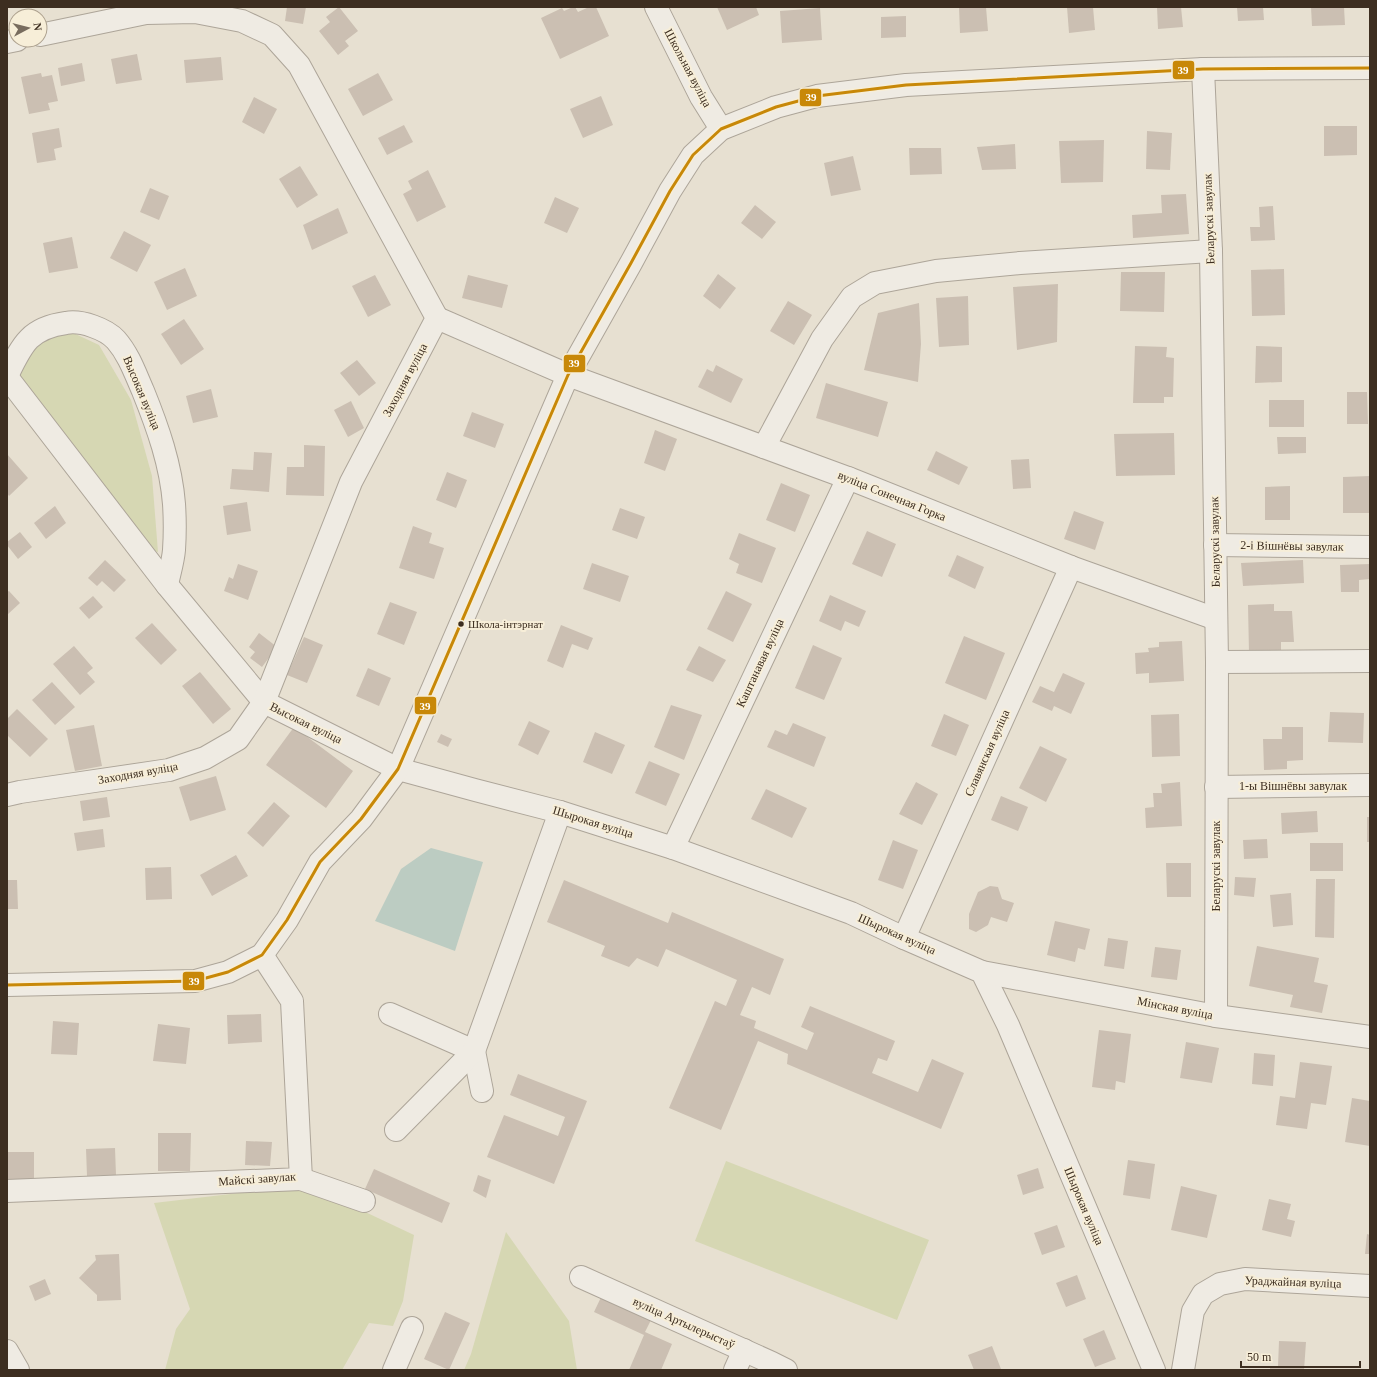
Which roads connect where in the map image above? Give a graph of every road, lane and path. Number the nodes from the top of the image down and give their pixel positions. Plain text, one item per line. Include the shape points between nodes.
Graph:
1 (656, 7) edge
2 (48, 33) edge
3 (1370, 68) edge
4 (1203, 69) junction
5 (722, 129) junction
6 (1211, 251) junction
7 (438, 318) junction
8 (568, 375) junction
9 (7, 376) edge
10 (764, 447) junction
11 (848, 478) junction
12 (1215, 545) junction
13 (1370, 547) edge
14 (1071, 567) junction
15 (167, 586) junction
16 (1216, 619) junction
17 (1370, 661) edge
18 (1217, 662) junction
19 (264, 702) junction
20 (398, 768) junction
21 (1370, 785) edge
22 (1216, 787) junction
23 (7, 795) edge
24 (560, 812) junction
25 (673, 848) junction
26 (904, 938) junction
27 (262, 955) junction
28 (982, 972) junction
29 (7, 985) edge
30 (390, 1014) dead end
31 (1216, 1016) junction
32 (1370, 1037) edge
33 (474, 1051) junction
34 (482, 1091) dead end
35 (396, 1130) dead end
36 (301, 1178) junction
37 (7, 1191) edge
38 (364, 1201) dead end
39 (581, 1278) dead end
40 (1370, 1286) edge
41 (412, 1328) dead end
42 (744, 1350) junction
43 (7, 1351) edge
44 (783, 1369) edge
45 (18, 1370) edge
46 (394, 1370) edge
47 (735, 1370) edge
48 (1154, 1370) edge
49 (1183, 1370) edge

1 - 5 street, Школьная вуліца via 701,97
2 - 7 street via 146,13 195,12 242,21 272,36 299,65
3 - 4 street
4 - 5 street via 884,87 817,96 776,107
4 - 6 street, Беларускі завулак
5 - 8 street via 693,155 670,191
6 - 10 street via 1020,263 936,271 875,283 852,297 822,339
6 - 12 street, Беларускі завулак
7 - 8 street, вуліца Сонечная Горка
7 - 19 street, Заходняя вуліца via 352,482
8 - 10 street, вуліца Сонечная Горка
8 - 20 street
9 - 15 street, Высокая вуліца
9 - 15 street, Высокая вуліца via 21,348 35,334 53,325 73,322 95,327 115,339 130,361 157,426 167,460 174,504 174,551
10 - 11 street, вуліца Сонечная Горка
11 - 14 street, вуліца Сонечная Горка
11 - 25 street, Каштанавая вуліца
12 - 13 street, 2-і Вішнёвы завулак
12 - 16 street, Беларускі завулак
14 - 16 street, вуліца Сонечная Горка
14 - 26 street, Славянская вуліца
15 - 19 street, Высокая вуліца
16 - 18 street, Беларускі завулак
17 - 18 street
18 - 22 street, Беларускі завулак
19 - 20 street, Высокая вуліца
19 - 23 street, Заходняя вуліца via 238,739 205,758 169,770
20 - 24 street, Шырокая вуліца
20 - 27 street via 361,819 320,862 287,920
21 - 22 street, 1-ы Вішнёвы завулак
22 - 31 street, Беларускі завулак
24 - 25 street, Шырокая вуліца
24 - 33 street
25 - 26 street, Шырокая вуліца via 851,913
26 - 28 street, Шырокая вуліца
27 - 29 street via 228,972 195,981
27 - 36 street, Майскі завулак via 292,1000
28 - 31 street, Мінская вуліца
28 - 48 street, Шырокая вуліца via 1008,1025
30 - 33 street
31 - 32 street, Мінская вуліца
33 - 34 street
33 - 35 street
36 - 37 street, Майскі завулак
36 - 38 street
39 - 42 street, вуліца Артылерыстаў
40 - 49 street, Ураджайная вуліца via 1245,1279 1220,1284 1203,1294 1193,1311
41 - 46 street
42 - 44 street, вуліца Артылерыстаў
42 - 47 street
43 - 45 street

